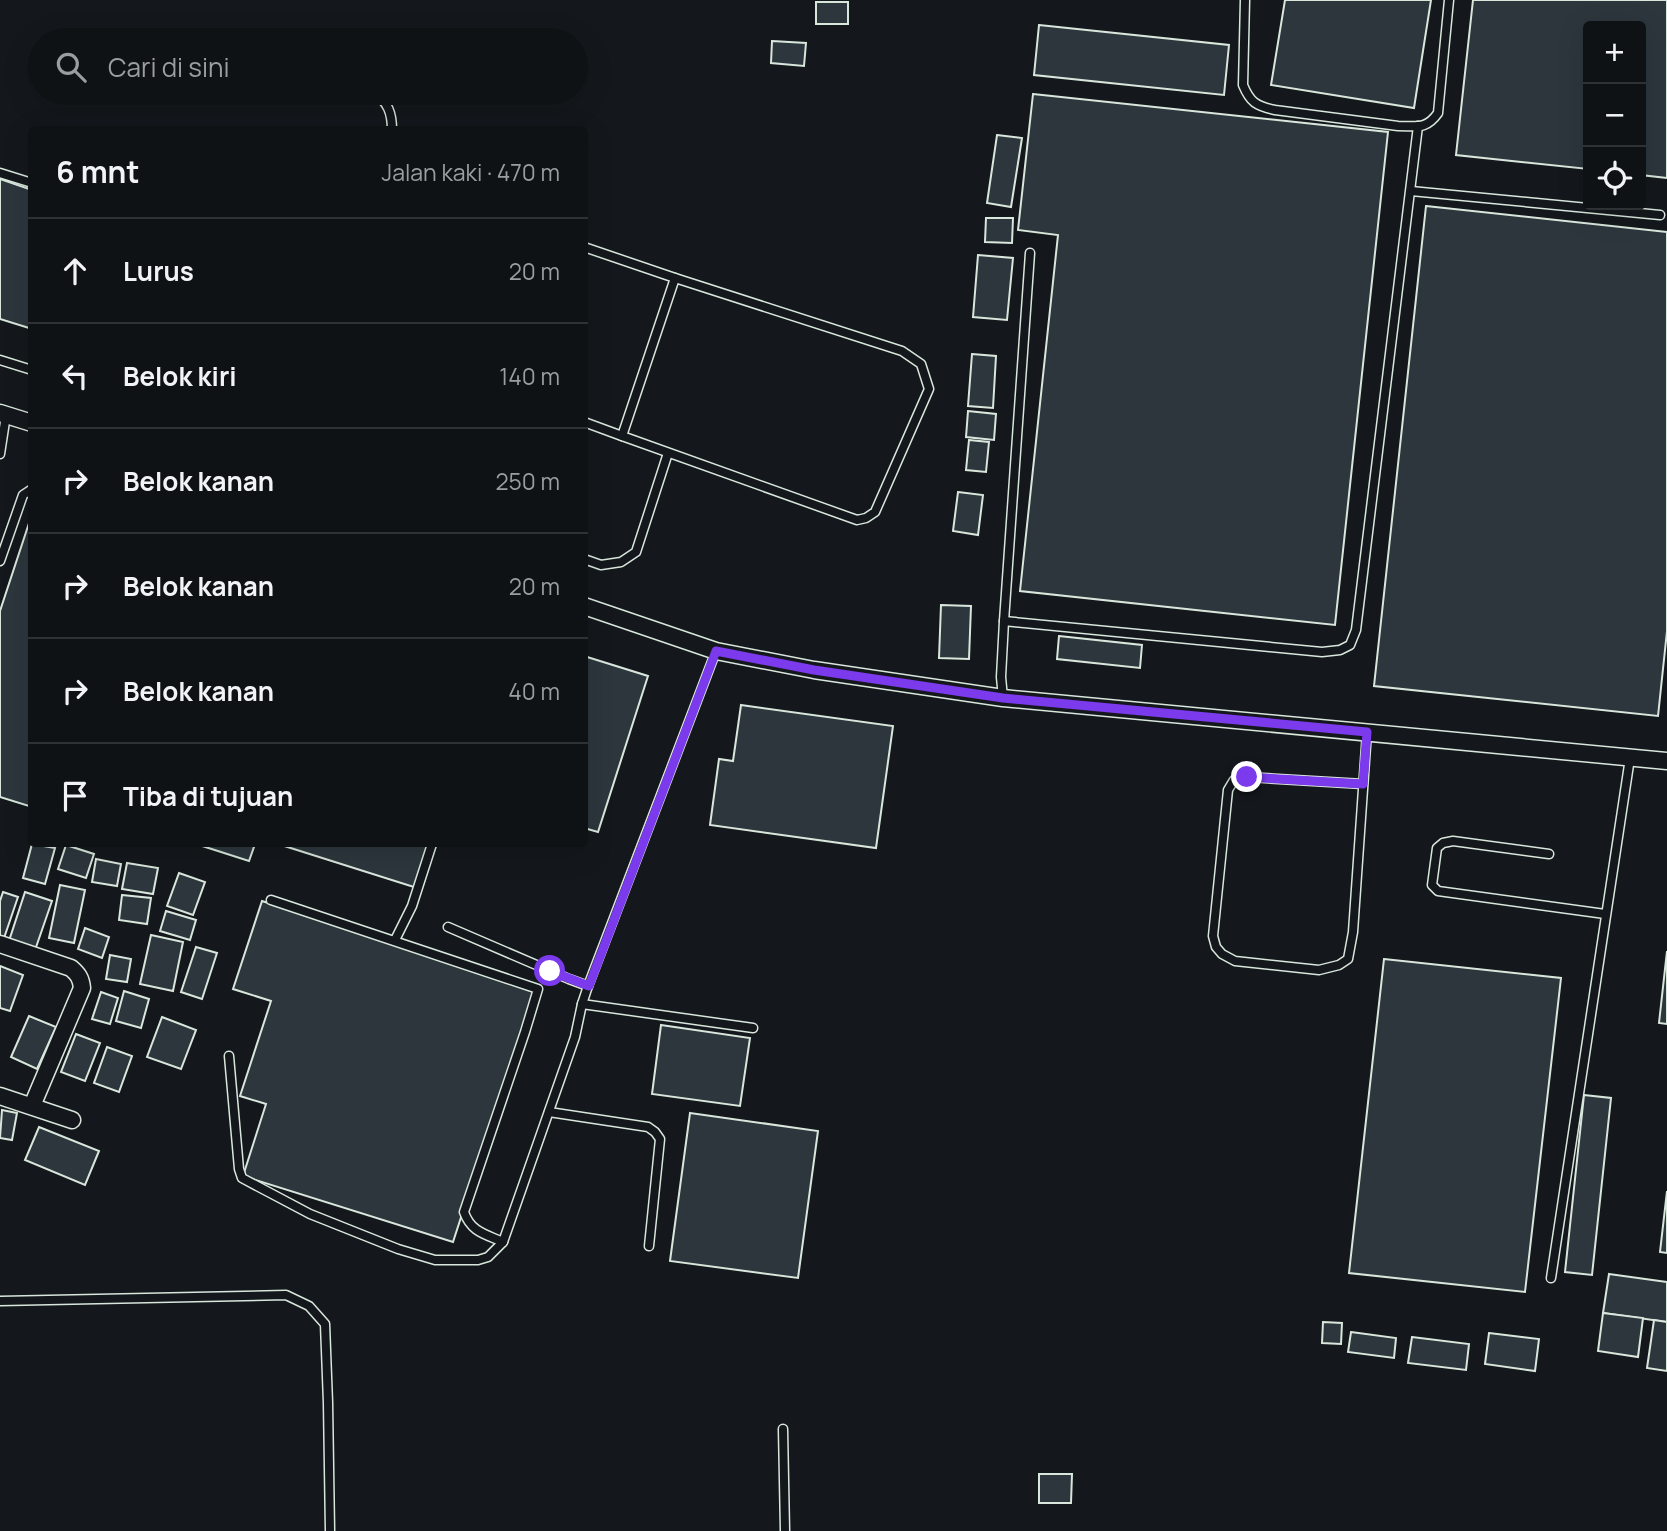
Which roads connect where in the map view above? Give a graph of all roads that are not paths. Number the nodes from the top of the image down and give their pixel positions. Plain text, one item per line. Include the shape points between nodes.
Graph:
1 (1245, 0) edge
2 (1449, 0) edge
3 (387, 105) edge
4 (392, 126) edge
5 (1418, 126) junction
6 (0, 173) edge
7 (28, 182) edge
8 (1411, 191) junction
9 (1660, 215) dead end
10 (588, 248) edge
11 (1030, 253) dead end
12 (675, 278) junction
13 (0, 360) edge
14 (28, 369) edge
15 (3, 414) edge
16 (28, 423) edge
17 (588, 423) edge
18 (622, 436) junction
19 (668, 453) junction
20 (0, 454) edge
21 (28, 492) edge
22 (588, 560) edge
23 (0, 561) edge
24 (588, 607) edge
25 (1004, 621) junction
26 (716, 651) junction
27 (1003, 698) junction
28 (1367, 732) junction
29 (1630, 758) junction
30 (1667, 761) edge
31 (1363, 784) junction
32 (431, 847) edge
33 (1549, 854) dead end
34 (271, 900) dead end
35 (1605, 914) junction
36 (447, 927) dead end
37 (395, 940) junction
38 (0, 944) edge
39 (589, 986) junction
40 (582, 1004) junction
41 (753, 1028) dead end
42 (229, 1056) dead end
43 (0, 1096) edge
44 (32, 1106) junction
45 (549, 1112) junction
46 (72, 1119) dead end
47 (503, 1242) junction
48 (649, 1246) dead end
49 (1552, 1278) dead end
50 (0, 1301) edge
51 (783, 1429) dead end
52 (330, 1531) edge
53 (785, 1531) edge

1 - 5 lane via 1242,85 1259,107
2 - 5 lane via 1438,113 1431,123
3 - 4 lane
5 - 8 lane
6 - 7 lane
8 - 9 lane
8 - 25 lane via 1356,630 1350,645 1322,652
10 - 12 lane
11 - 25 lane
12 - 18 lane
12 - 19 lane via 902,351 921,363 929,389 874,512 866,518 857,520
13 - 14 lane
15 - 16 street
15 - 20 lane
17 - 18 lane
18 - 19 lane
19 - 22 lane via 636,552 621,562 601,565
21 - 23 lane
24 - 26 street
25 - 27 lane
26 - 27 street
26 - 39 lane
27 - 28 street
28 - 29 street
28 - 31 lane
29 - 30 street
29 - 35 lane
31 - 31 lane via 1348,959 1319,970 1235,961 1222,954 1213,936 1228,790 1234,780
32 - 37 lane via 412,906
33 - 35 lane via 1443,843 1437,849 1432,886 1438,891
34 - 37 lane
35 - 49 lane
36 - 39 lane
37 - 47 lane via 539,990 464,1212 478,1232
38 - 44 street via 71,968 81,980 82,988
39 - 40 lane
40 - 41 lane
40 - 45 lane
42 - 47 lane via 242,1178 310,1214 435,1260 478,1260
43 - 44 street
44 - 46 street
45 - 47 lane
45 - 48 lane via 648,1127 655,1132 660,1139
50 - 52 lane via 286,1295 310,1306 325,1324
51 - 53 lane

